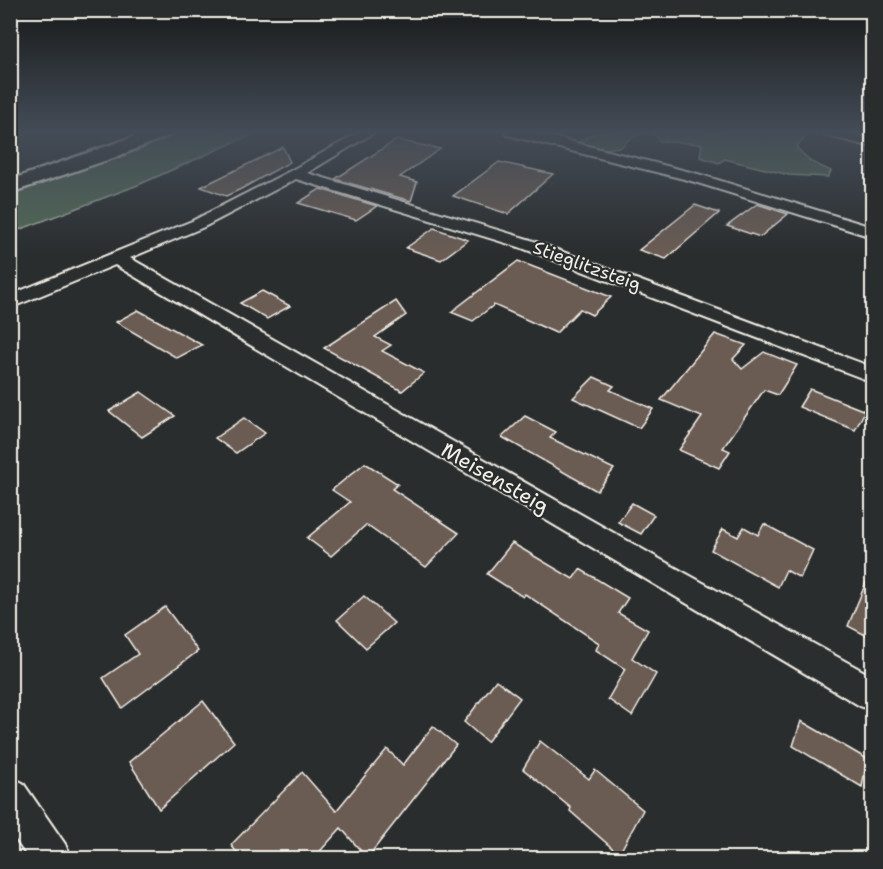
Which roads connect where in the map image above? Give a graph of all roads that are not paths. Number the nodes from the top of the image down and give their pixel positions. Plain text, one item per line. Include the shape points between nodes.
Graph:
1 (52, 173) edge
2 (677, 173) edge
3 (295, 174) joint
4 (10, 187) edge
5 (873, 232) edge
6 (118, 259) junction
7 (10, 302) edge
8 (873, 375) edge
9 (873, 694) edge
10 (10, 796) edge
11 (51, 858) edge

1 - 4 main road
2 - 5 street
3 - 6 street via 198,224
3 - 8 street, Stieglitzsteig via 521,243
6 - 7 street
6 - 9 street, Meisensteig
10 - 11 street

